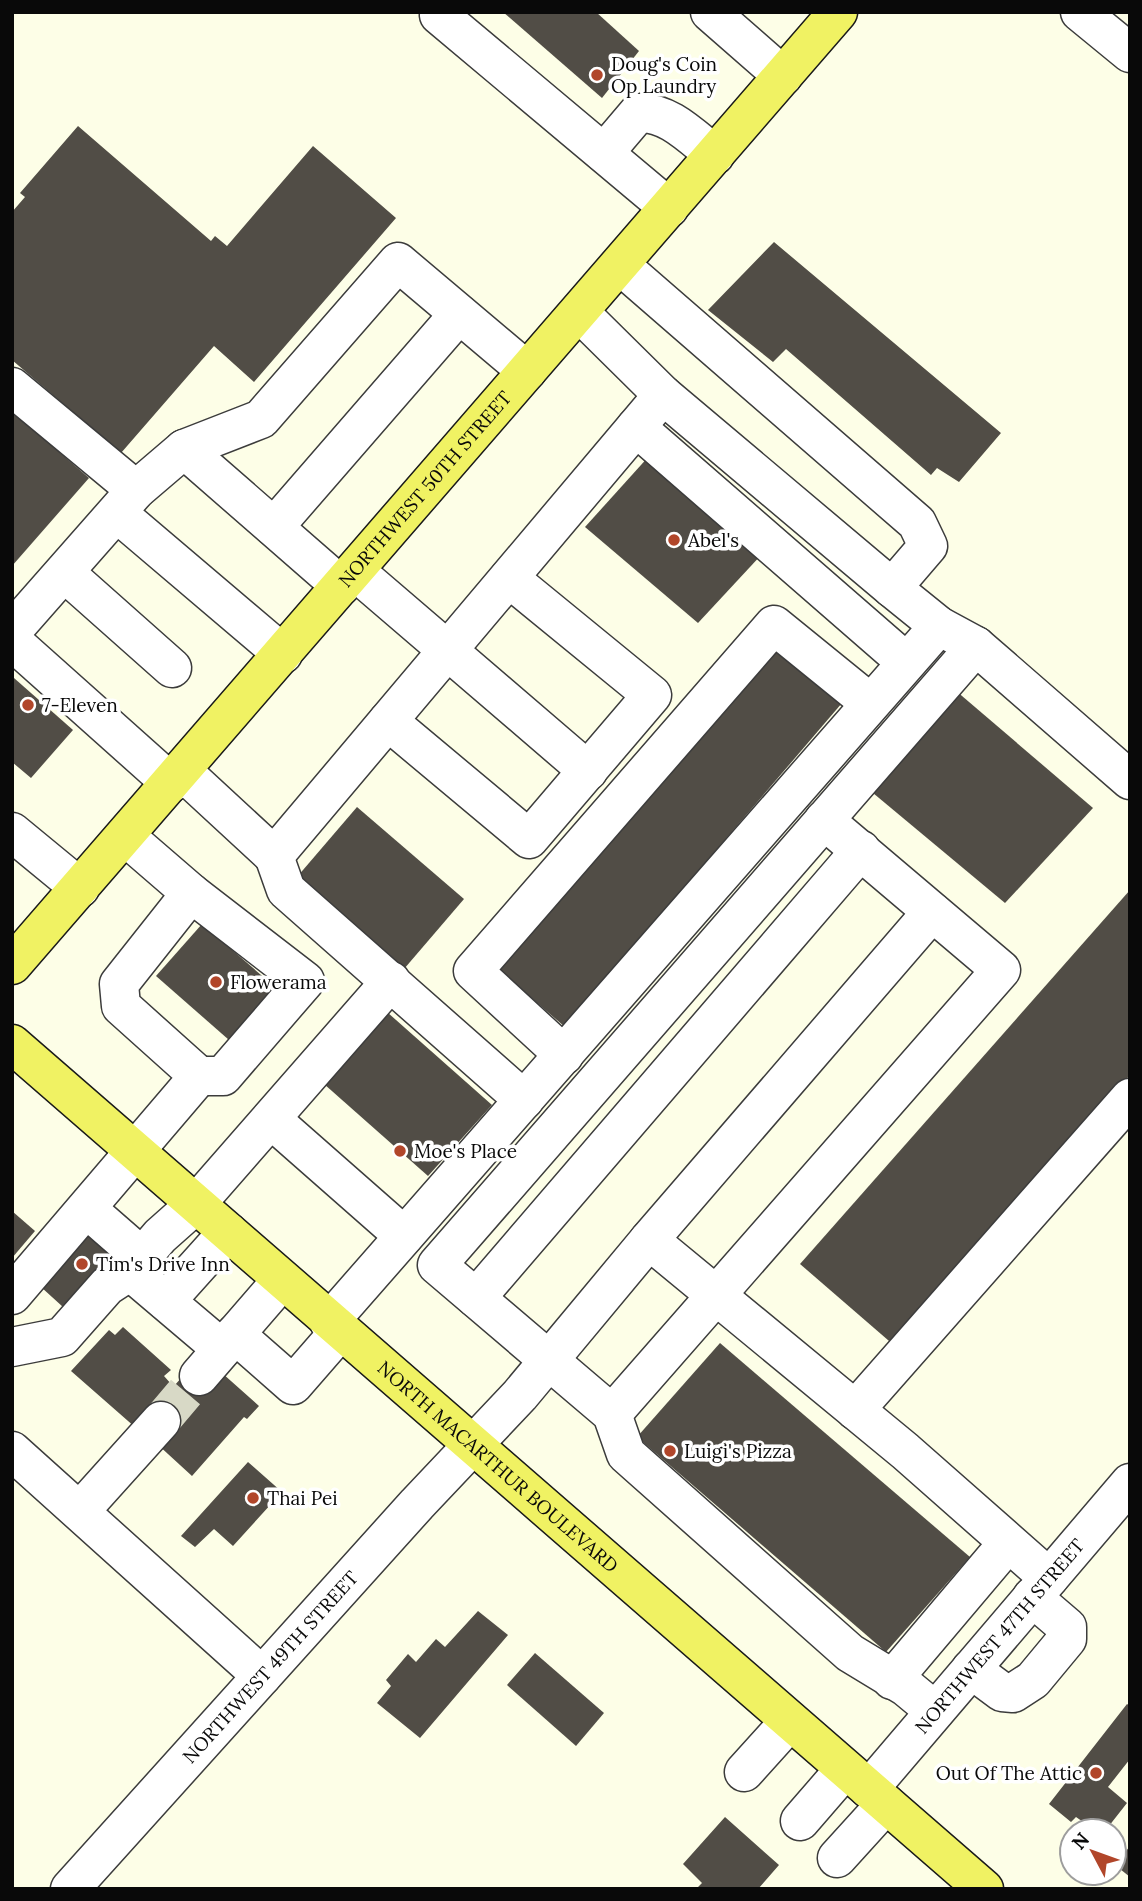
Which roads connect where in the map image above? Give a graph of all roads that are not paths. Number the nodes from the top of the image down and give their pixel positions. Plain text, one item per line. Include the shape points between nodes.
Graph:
1 (710, 12) edge
2 (838, 12) edge
3 (1080, 12) edge
4 (439, 15) dead end
5 (1130, 53) edge
6 (783, 76) junction
7 (604, 153) junction
8 (715, 155) junction
9 (669, 208) junction
10 (620, 265) junction
11 (579, 312) junction
12 (459, 314) junction
13 (527, 371) junction
14 (12, 387) edge
15 (663, 395) junction
16 (636, 427) junction
17 (184, 449) junction
18 (126, 501) junction
19 (274, 527) junction
20 (65, 573) junction
21 (348, 578) junction
22 (509, 578) junction
23 (892, 588) junction
24 (939, 626) junction
25 (12, 631) edge
26 (12, 641) edge
27 (975, 646) junction
28 (448, 651) junction
29 (283, 654) junction
30 (906, 662) junction
31 (172, 668) dead end
32 (870, 703) junction
33 (388, 721) junction
34 (588, 771) junction
35 (176, 777) junction
36 (1129, 778) edge
37 (824, 820) junction
38 (12, 832) edge
39 (125, 836) junction
40 (860, 850) junction
41 (274, 856) junction
42 (80, 888) junction
43 (191, 892) junction
44 (932, 912) junction
45 (12, 965) edge
46 (391, 981) junction
47 (12, 1044) edge
48 (564, 1055) junction
49 (199, 1076) junction
50 (1130, 1098) edge
51 (524, 1100) junction
52 (271, 1119) junction
53 (135, 1152) junction
54 (196, 1204) junction
55 (87, 1209) junction
56 (228, 1232) junction
57 (404, 1236) junction
58 (649, 1240) junction
59 (136, 1264) junction
60 (282, 1280) junction
61 (12, 1295) edge
62 (715, 1295) junction
63 (477, 1298) junction
64 (166, 1301) junction
65 (335, 1326) junction
66 (13, 1342) edge
67 (219, 1353) junction
68 (549, 1359) junction
69 (855, 1410) junction
70 (612, 1414) junction
71 (154, 1429) tunnel mouth
72 (471, 1446) junction
73 (12, 1451) edge
74 (1130, 1483) edge
75 (80, 1511) junction
76 (1007, 1544) junction
77 (1040, 1588) junction
78 (971, 1669) junction
79 (262, 1675) junction
80 (892, 1680) junction
81 (935, 1711) junction
82 (790, 1721) junction
83 (744, 1772) dead end
84 (867, 1787) junction
85 (800, 1821) dead end
86 (837, 1858) dead end
87 (70, 1889) edge
88 (984, 1889) edge

1 - 6 street
2 - 6 main road, NORTHWEST 50TH STREET
3 - 5 street
4 - 7 street
6 - 8 main road, NORTHWEST 50TH STREET
7 - 8 street via 638,113 653,112
7 - 9 street
8 - 9 main road, NORTHWEST 50TH STREET
9 - 10 main road, NORTHWEST 50TH STREET
10 - 11 main road, NORTHWEST 50TH STREET
10 - 23 street via 917,523 928,546
11 - 13 main road, NORTHWEST 50TH STREET
11 - 15 street
12 - 13 street
12 - 17 street via 398,262 261,419
12 - 19 street
13 - 21 main road, NORTHWEST 50TH STREET
14 - 18 street
15 - 16 street
15 - 23 street
16 - 22 street
16 - 30 street
17 - 18 street
17 - 19 street
18 - 20 street
18 - 29 street
19 - 21 street
20 - 25 street
20 - 31 street
21 - 28 street
21 - 29 main road, NORTHWEST 50TH STREET
22 - 28 street
22 - 34 street via 652,695
23 - 24 street
24 - 27 street
24 - 30 street
26 - 35 street
27 - 36 street
27 - 37 street
28 - 33 street
28 - 34 street
29 - 35 main road, NORTHWEST 50TH STREET
30 - 32 street
32 - 48 street
32 - 48 street via 774,625 473,971
33 - 34 street via 529,839
33 - 41 street
35 - 39 main road, NORTHWEST 50TH STREET
35 - 41 street
37 - 40 street
37 - 63 street via 437,1265
38 - 42 street
39 - 42 main road, NORTHWEST 50TH STREET
39 - 43 street
40 - 44 street
40 - 63 street
41 - 46 street via 286,890
42 - 45 main road, NORTHWEST 50TH STREET
43 - 49 street via 119,984 121,1006
43 - 49 street via 305,981 223,1076
44 - 58 street, NORTHWEST 49TH STREET
44 - 62 street via 1001,970
46 - 51 street
46 - 52 street
47 - 53 main road, NORTH MACARTHUR BOULEVARD
48 - 51 street
49 - 53 street
50 - 69 street
51 - 57 street
52 - 54 street
52 - 57 street
53 - 54 main road, NORTH MACARTHUR BOULEVARD
53 - 55 street
54 - 56 main road, NORTH MACARTHUR BOULEVARD
54 - 59 street
55 - 59 street
55 - 61 street
56 - 60 main road, NORTH MACARTHUR BOULEVARD
56 - 64 street
57 - 65 street
58 - 62 street
58 - 68 street, NORTHWEST 49TH STREET
59 - 64 street
59 - 66 street via 107,1286 62,1337
60 - 65 main road, NORTH MACARTHUR BOULEVARD
60 - 67 street
62 - 69 street
62 - 70 street
63 - 68 street
64 - 67 street
65 - 67 street via 293,1385
65 - 72 main road, NORTH MACARTHUR BOULEVARD
68 - 70 street
68 - 72 street, NORTHWEST 49TH STREET
69 - 76 street
70 - 80 street via 626,1454 850,1653
71 - 75 street
72 - 79 street, NORTHWEST 49TH STREET
72 - 82 main road, NORTH MACARTHUR BOULEVARD
73 - 75 street
74 - 77 street, NORTHWEST 47TH STREET
75 - 79 street
76 - 77 street
76 - 80 street
77 - 78 street, NORTHWEST 47TH STREET
77 - 78 street via 1067,1627 1067,1639 1033,1680 1013,1693 1002,1692
78 - 81 street, NORTHWEST 47TH STREET
79 - 87 street, NORTHWEST 49TH STREET
80 - 81 street
81 - 84 street, NORTHWEST 47TH STREET
82 - 83 street
82 - 84 main road, NORTH MACARTHUR BOULEVARD
84 - 85 street
84 - 86 street
84 - 88 main road, NORTH MACARTHUR BOULEVARD

